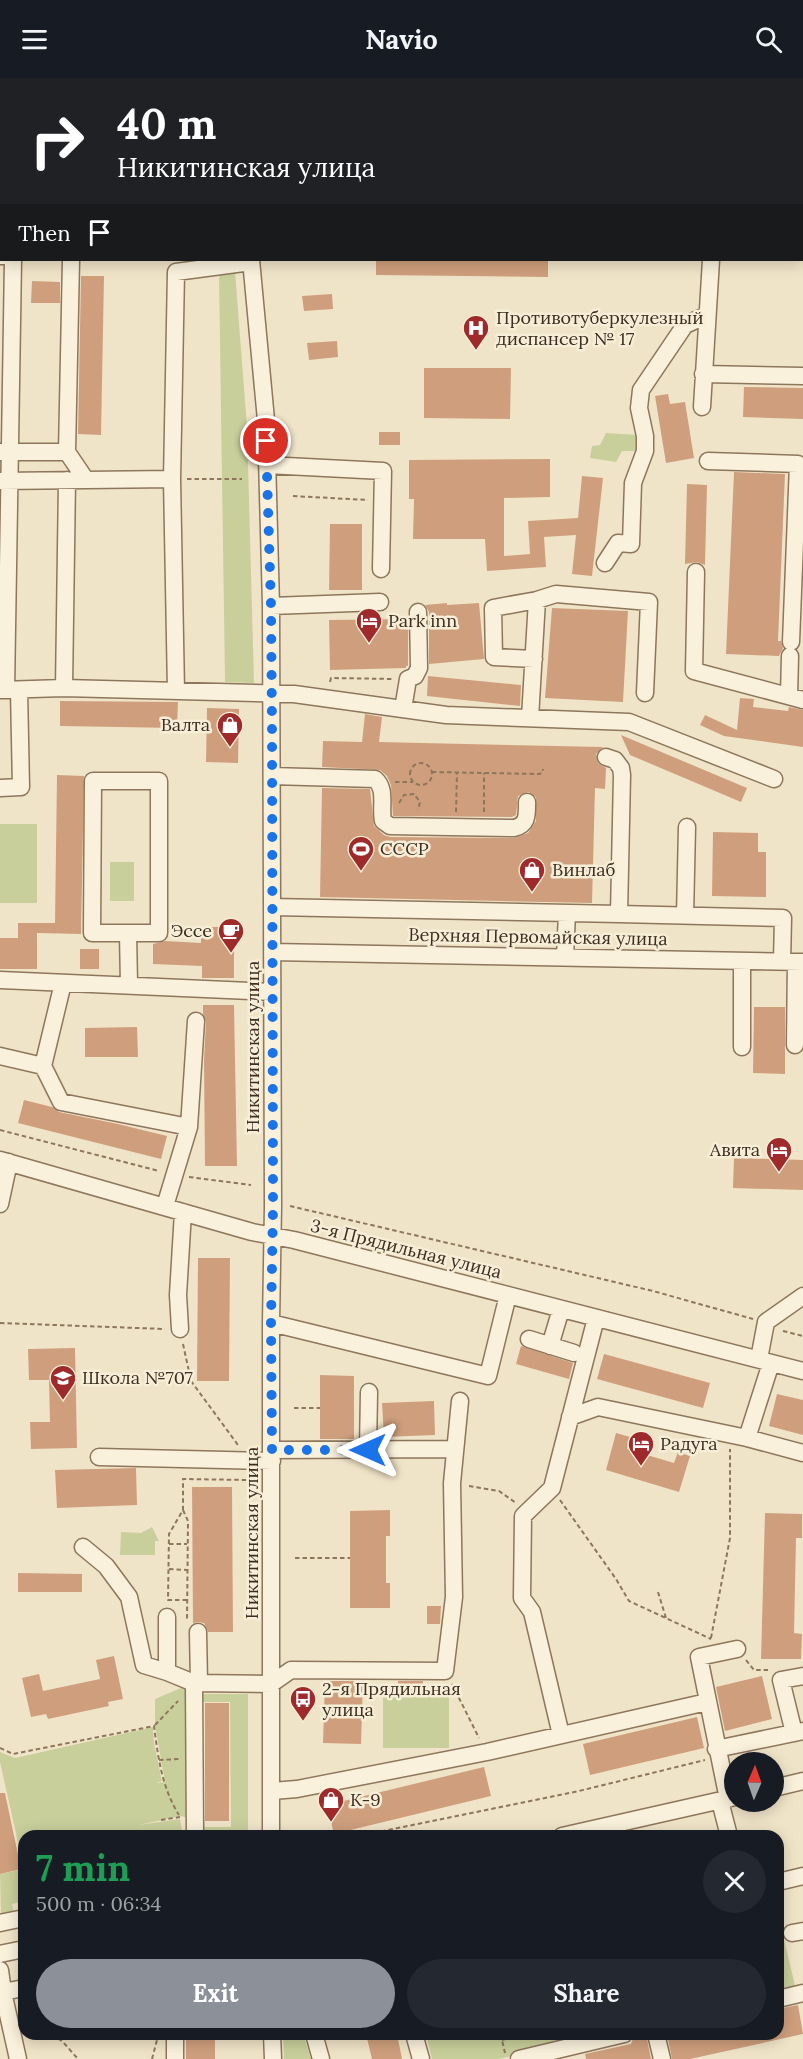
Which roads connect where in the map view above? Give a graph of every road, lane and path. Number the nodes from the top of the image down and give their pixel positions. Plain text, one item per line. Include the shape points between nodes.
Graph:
1 (13, 261) edge
2 (71, 261) edge
3 (251, 261) edge
4 (711, 261) edge
5 (216, 262) edge
6 (707, 315) junction
7 (703, 374) junction
8 (803, 376) edge
9 (702, 407) dead end
10 (5, 452) edge
11 (67, 452) junction
12 (708, 461) dead end
13 (267, 465) junction
14 (800, 478) edge
15 (172, 479) junction
16 (242, 479) dead end
17 (67, 480) junction
18 (86, 480) junction
19 (5, 481) edge
20 (293, 496) dead end
21 (382, 501) junction
22 (605, 563) dead end
23 (381, 569) dead end
24 (696, 572) dead end
25 (537, 600) junction
26 (380, 602) dead end
27 (271, 606) junction
28 (417, 612) dead end
29 (534, 659) junction
30 (408, 679) junction
31 (64, 688) junction
32 (8, 690) edge
33 (176, 691) junction
34 (272, 693) junction
35 (645, 693) dead end
36 (796, 698) edge
37 (327, 699) junction
38 (403, 709) junction
39 (530, 718) junction
40 (606, 758) dead end
41 (543, 769) dead end
42 (432, 772) junction
43 (457, 773) junction
44 (484, 773) junction
45 (272, 776) junction
46 (774, 779) dead end
47 (0, 788) edge
48 (527, 802) dead end
49 (394, 826) junction
50 (456, 827) junction
51 (483, 827) junction
52 (687, 827) dead end
53 (272, 907) junction
54 (567, 913) junction
55 (619, 914) junction
56 (685, 916) junction
57 (128, 933) junction
58 (272, 952) junction
59 (565, 957) junction
60 (742, 961) junction
61 (794, 962) edge
62 (0, 980) edge
63 (63, 983) junction
64 (129, 986) junction
65 (272, 992) junction
66 (196, 1021) dead end
67 (795, 1046) dead end
68 (742, 1047) dead end
69 (0, 1056) edge
70 (43, 1066) junction
71 (189, 1127) junction
72 (0, 1130) edge
73 (4, 1161) edge
74 (174, 1174) junction
75 (251, 1185) dead end
76 (0, 1204) edge
77 (165, 1206) junction
78 (290, 1206) dead end
79 (183, 1212) junction
80 (273, 1235) junction
81 (508, 1295) junction
82 (803, 1296) edge
83 (561, 1309) junction
84 (596, 1318) junction
85 (766, 1322) junction
86 (0, 1323) edge
87 (271, 1323) junction
88 (180, 1329) junction
89 (803, 1336) edge
90 (529, 1339) dead end
91 (550, 1346) junction
92 (574, 1353) dead end
93 (765, 1361) junction
94 (803, 1371) edge
95 (369, 1392) dead end
96 (460, 1401) dead end
97 (294, 1408) dead end
98 (320, 1408) dead end
99 (570, 1417) junction
100 (730, 1434) junction
101 (747, 1438) junction
102 (455, 1449) junction
103 (368, 1450) junction
104 (803, 1453) edge
105 (272, 1455) junction
106 (99, 1457) dead end
107 (250, 1460) junction
108 (250, 1480) dead end
109 (452, 1483) junction
110 (552, 1488) junction
111 (183, 1510) junction
112 (528, 1511) junction
113 (169, 1544) junction
114 (188, 1544) junction
115 (83, 1547) dead end
116 (295, 1558) dead end
117 (350, 1558) dead end
118 (168, 1569) junction
119 (188, 1570) junction
120 (658, 1592) dead end
121 (187, 1600) junction
122 (180, 1617) junction
123 (666, 1618) junction
124 (193, 1629) joint
125 (714, 1646) junction
126 (737, 1649) joint
127 (445, 1671) junction
128 (167, 1672) junction
129 (803, 1676) edge
130 (782, 1680) junction
131 (196, 1683) junction
132 (271, 1684) junction
133 (707, 1702) junction
134 (154, 1726) junction
135 (799, 1732) edge
136 (561, 1735) junction
137 (156, 1741) junction
138 (154, 1746) dead end
139 (0, 1748) edge
140 (487, 1752) junction
141 (717, 1753) junction
142 (175, 1759) dead end
143 (159, 1760) junction
144 (803, 1781) edge
145 (724, 1782) edge
146 (784, 1786) edge
147 (272, 1791) junction
148 (724, 1800) edge
149 (728, 1812) edge
150 (161, 1820) dead end
151 (195, 1830) edge
152 (271, 1830) edge
153 (388, 1830) edge
154 (592, 1830) edge
155 (729, 1830) edge
156 (803, 1876) edge
157 (784, 1881) edge
158 (18, 1919) edge
159 (0, 1923) edge
160 (18, 1950) edge
161 (0, 1954) edge
162 (0, 1970) edge
163 (18, 1989) edge
164 (3, 1992) junction
165 (803, 1993) edge
166 (784, 1998) edge
167 (60, 2040) edge
168 (157, 2040) edge
169 (175, 2040) edge
170 (272, 2040) edge
171 (316, 2040) edge
172 (416, 2040) edge
173 (502, 2040) edge
174 (610, 2040) edge
175 (657, 2040) edge
176 (582, 2052) edge
177 (18, 2059) edge
178 (78, 2059) edge
179 (152, 2059) edge
180 (175, 2059) edge
181 (273, 2059) edge
182 (321, 2059) edge
183 (421, 2059) edge
184 (506, 2059) edge
185 (519, 2059) edge
186 (662, 2059) edge

1 - 10 street
2 - 11 street
3 - 5 street
3 - 13 street, Никитинская улица
4 - 6 street
5 - 15 street via 176,272
6 - 7 street
6 - 22 street via 685,325 641,390 639,408 645,451 633,483 631,544 618,543
7 - 8 street
7 - 9 street
10 - 11 street
10 - 19 street
11 - 18 street
12 - 14 street via 798,464
13 - 21 street via 383,471
13 - 27 street, Никитинская улица
14 - 36 street via 790,649
15 - 16 path
15 - 18 street
15 - 33 street
17 - 18 street
17 - 19 street
17 - 31 street
19 - 32 street
20 - 21 path
21 - 23 street
24 - 36 street via 694,671
25 - 29 street
25 - 29 street via 493,608 494,657
25 - 35 street via 556,594 649,602
26 - 27 street
27 - 34 street, Никитинская улица
28 - 30 street via 418,668 415,676
29 - 39 street
30 - 37 path via 331,678
30 - 38 street
31 - 32 street
31 - 33 street
32 - 47 street via 21,787
33 - 34 street
34 - 37 street
34 - 45 street, Никитинская улица
37 - 38 street
38 - 39 street via 446,716
39 - 46 street via 629,722
40 - 55 street via 615,760 622,775
41 - 44 path via 539,774
42 - 42 path via 430,781 422,785 410,778 412,768 420,763
42 - 43 path
43 - 44 path
43 - 50 path
44 - 51 path
45 - 49 street via 375,779 383,792 383,821
45 - 53 street, Никитинская улица
48 - 51 street via 527,820 519,827
49 - 49 path via 400,799 414,794 420,802 417,812
49 - 50 street
50 - 51 street
52 - 56 street
53 - 54 street
53 - 58 street, Никитинская улица
54 - 55 street
54 - 59 street
55 - 56 street
56 - 61 street via 783,918
57 - 57 street via 92,933 93,781 159,782 159,933
57 - 64 street
58 - 59 street, Верхняя Первомайская улица
58 - 65 street, Никитинская улица
59 - 60 street, Верхняя Первомайская улица
60 - 61 street, Верхняя Первомайская улица
60 - 68 street
61 - 67 street
62 - 63 street
63 - 64 street
63 - 70 street
64 - 65 street
65 - 80 street, Никитинская улица
66 - 71 street
69 - 70 street
70 - 71 street via 61,1102
71 - 74 street
72 - 74 path
73 - 76 street
73 - 77 street, 3-я Прядильная улица
74 - 75 path
74 - 77 street
77 - 79 street, 3-я Прядильная улица
78 - 85 path via 653,1291
79 - 80 street, 3-я Прядильная улица
79 - 88 street
80 - 81 street, 3-я Прядильная улица
80 - 87 street, Никитинская улица
81 - 83 street, 3-я Прядильная улица
81 - 87 street via 488,1376
82 - 85 street
83 - 84 street, 3-я Прядильная улица
83 - 91 street
84 - 93 street, 3-я Прядильная улица
84 - 99 street
85 - 89 path via 777,1330
85 - 93 street
86 - 88 path
87 - 105 street, Никитинская улица
88 - 107 path via 191,1381
90 - 91 street
91 - 92 street
93 - 94 street, 3-я Прядильная улица
93 - 101 street
95 - 103 street
96 - 102 street
97 - 98 path
99 - 100 street via 598,1407
99 - 110 street
100 - 101 street
100 - 125 path via 730,1538
101 - 104 street
102 - 103 street
102 - 109 street
103 - 105 street
105 - 107 street
105 - 132 street, Никитинская улица
106 - 107 street
108 - 111 path via 183,1479
109 - 112 path via 499,1491
109 - 127 street via 454,1597
110 - 112 street
110 - 123 path via 629,1601
111 - 113 path via 169,1534
111 - 114 path via 188,1521
112 - 136 street via 523,1516 522,1598 532,1612
113 - 114 path
113 - 118 path
114 - 119 path
115 - 128 street via 106,1566 129,1597 144,1665
116 - 117 path
118 - 119 path
118 - 121 path via 168,1600
119 - 121 path
120 - 123 path
121 - 122 path
122 - 124 path
122 - 128 street
123 - 125 path
124 - 131 street
125 - 126 street
125 - 133 street via 699,1657
126 - 130 path via 754,1670 768,1670
127 - 132 street via 291,1670
127 - 140 path
128 - 131 street
129 - 130 street
130 - 135 street
131 - 132 street
131 - 134 path
131 - 151 street
132 - 147 street, Никитинская улица
133 - 136 street
133 - 141 street
134 - 137 path
134 - 139 path via 13,1754
135 - 141 street
136 - 140 street
137 - 138 path
137 - 143 path
140 - 147 street
141 - 145 street
141 - 153 path via 579,1791
142 - 143 path
143 - 150 path via 180,1817
144 - 146 street
147 - 152 street, Никитинская улица
148 - 154 street
149 - 155 street
156 - 157 street
158 - 159 street
160 - 161 street
162 - 164 street
163 - 164 street
164 - 177 street
165 - 166 street
167 - 178 path
168 - 179 path
169 - 180 street
170 - 181 street
171 - 182 street
172 - 183 street
173 - 184 path
174 - 176 street
175 - 186 street
176 - 185 street

